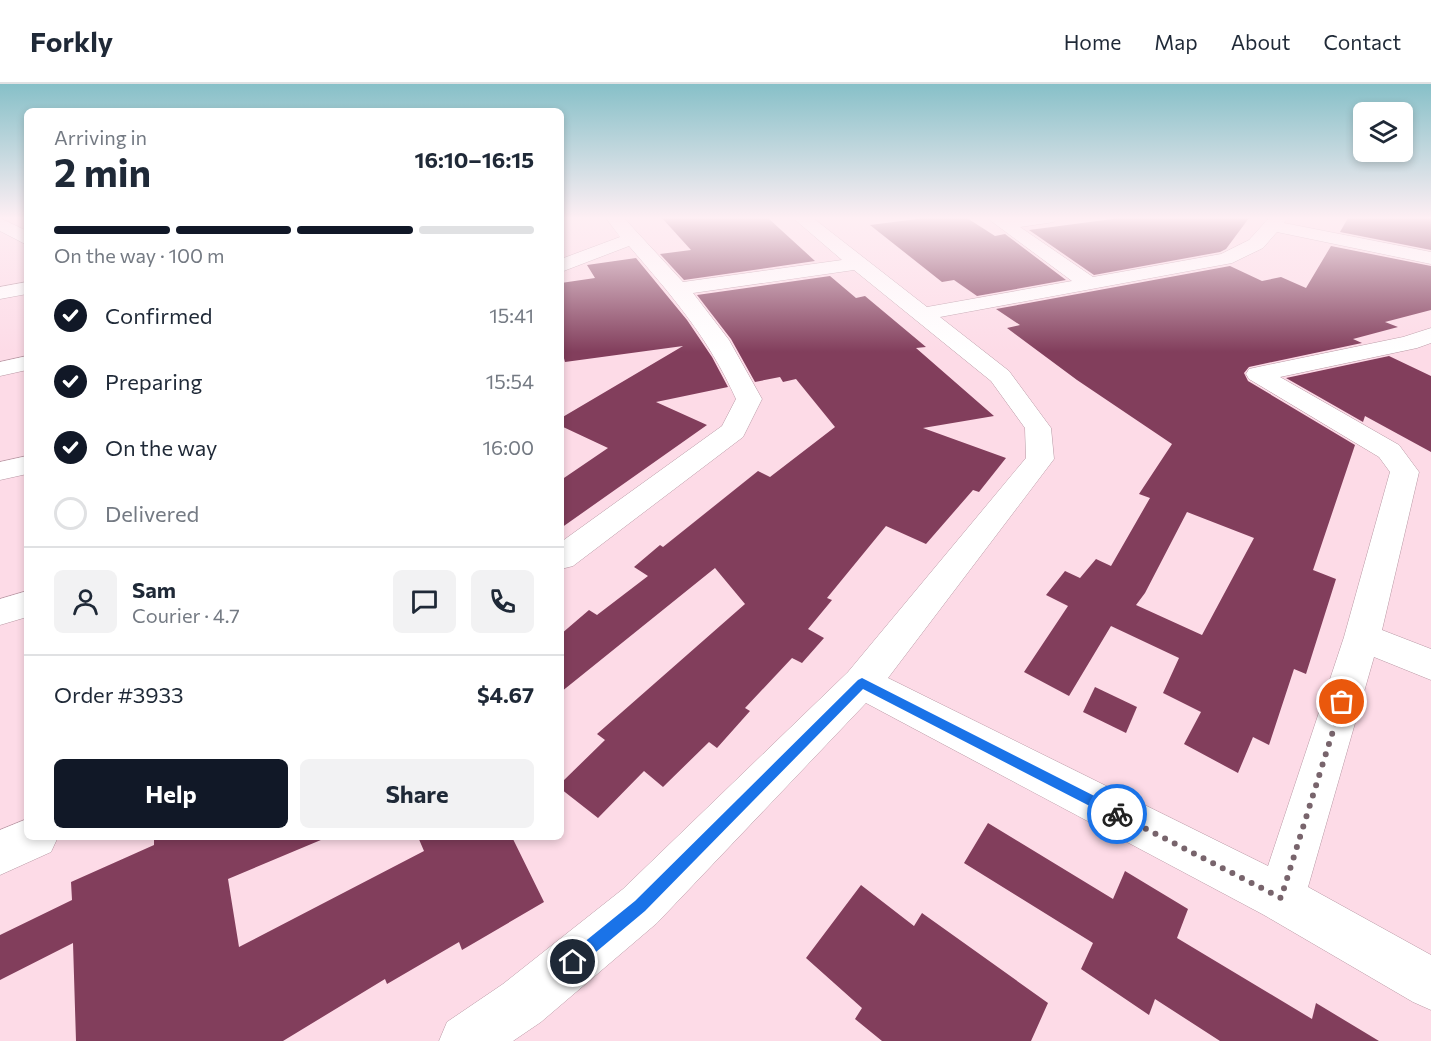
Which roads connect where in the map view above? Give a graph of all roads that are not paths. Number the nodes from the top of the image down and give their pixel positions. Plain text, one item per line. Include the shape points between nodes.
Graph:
1 (653, 263) edge
2 (859, 263) joint
3 (1060, 263) edge
4 (1197, 263) edge
5 (1090, 284) junction
6 (24, 289) edge
7 (678, 289) junction
8 (0, 293) edge
9 (922, 314) junction
10 (1424, 344) edge
11 (24, 364) edge
12 (0, 369) edge
13 (24, 466) edge
14 (0, 471) edge
15 (564, 556) edge
16 (24, 605) edge
17 (0, 612) edge
18 (1362, 637) junction
19 (1431, 665) edge
20 (862, 683) junction
21 (28, 840) edge
22 (0, 853) edge
23 (1281, 898) junction
24 (1431, 984) edge
25 (466, 1041) edge

1 - 7 street
2 - 7 street
2 - 9 street
3 - 5 street
4 - 5 street
5 - 9 street
6 - 8 street
7 - 15 street via 733,364 749,399 733,431
9 - 20 street via 1000,376 1038,428 1040,459
10 - 18 street via 1258,374 1389,451 1405,472
11 - 12 street
13 - 14 street
16 - 17 street
18 - 19 street
18 - 23 street
20 - 23 street
20 - 25 street via 640,906 522,1003
21 - 22 street
23 - 24 street

